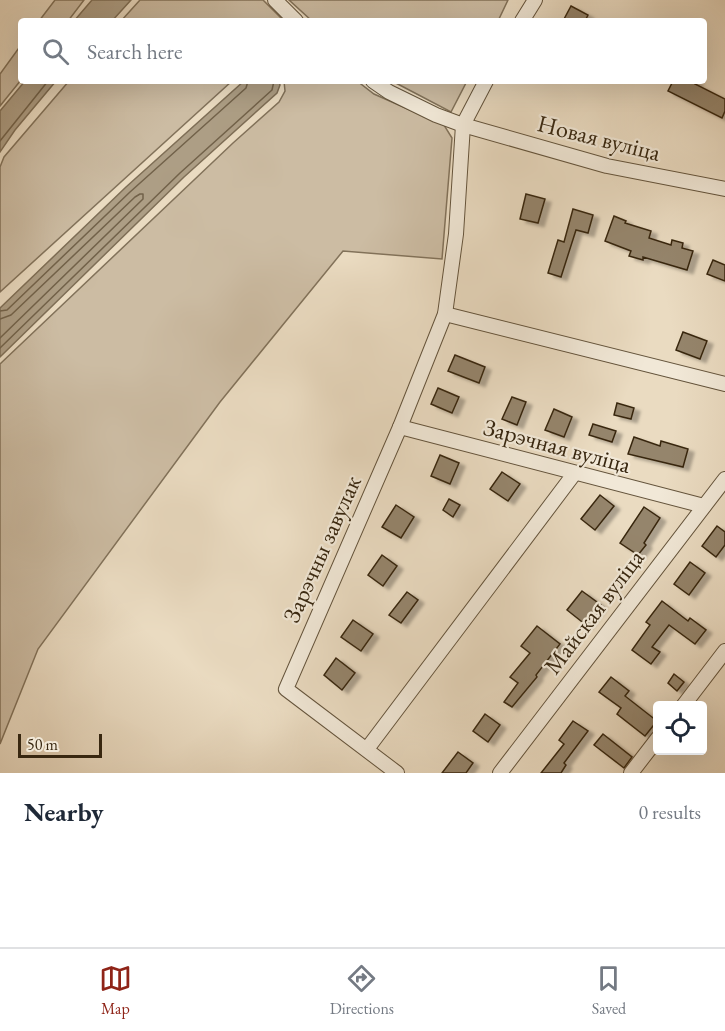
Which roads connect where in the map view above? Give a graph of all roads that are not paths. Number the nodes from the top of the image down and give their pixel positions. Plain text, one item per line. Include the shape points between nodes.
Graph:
1 (275, 0) edge
2 (535, 0) edge
3 (293, 18) edge
4 (524, 18) edge
5 (377, 84) edge
6 (484, 84) edge
7 (463, 125) junction
8 (725, 189) edge
9 (445, 314) junction
10 (721, 383) edge
11 (400, 427) junction
12 (574, 474) junction
13 (725, 479) edge
14 (704, 507) junction
15 (725, 651) edge
16 (686, 701) edge
17 (653, 743) edge
18 (367, 749) junction
19 (397, 773) edge
20 (500, 773) edge
21 (631, 773) edge

1 - 3 street
2 - 4 street
5 - 7 street, Новая вуліца
6 - 7 street
7 - 8 street, Новая вуліца via 607,166
7 - 9 street, Зарэчны завулак via 456,234
9 - 10 street
9 - 11 street, Зарэчны завулак
11 - 12 street, Зарэчная вуліца
11 - 18 street, Зарэчны завулак via 286,689
12 - 14 street, Зарэчная вуліца
12 - 18 street
13 - 14 street, Майская вуліца
14 - 20 street, Майская вуліца
15 - 16 street
17 - 21 street
18 - 19 street

